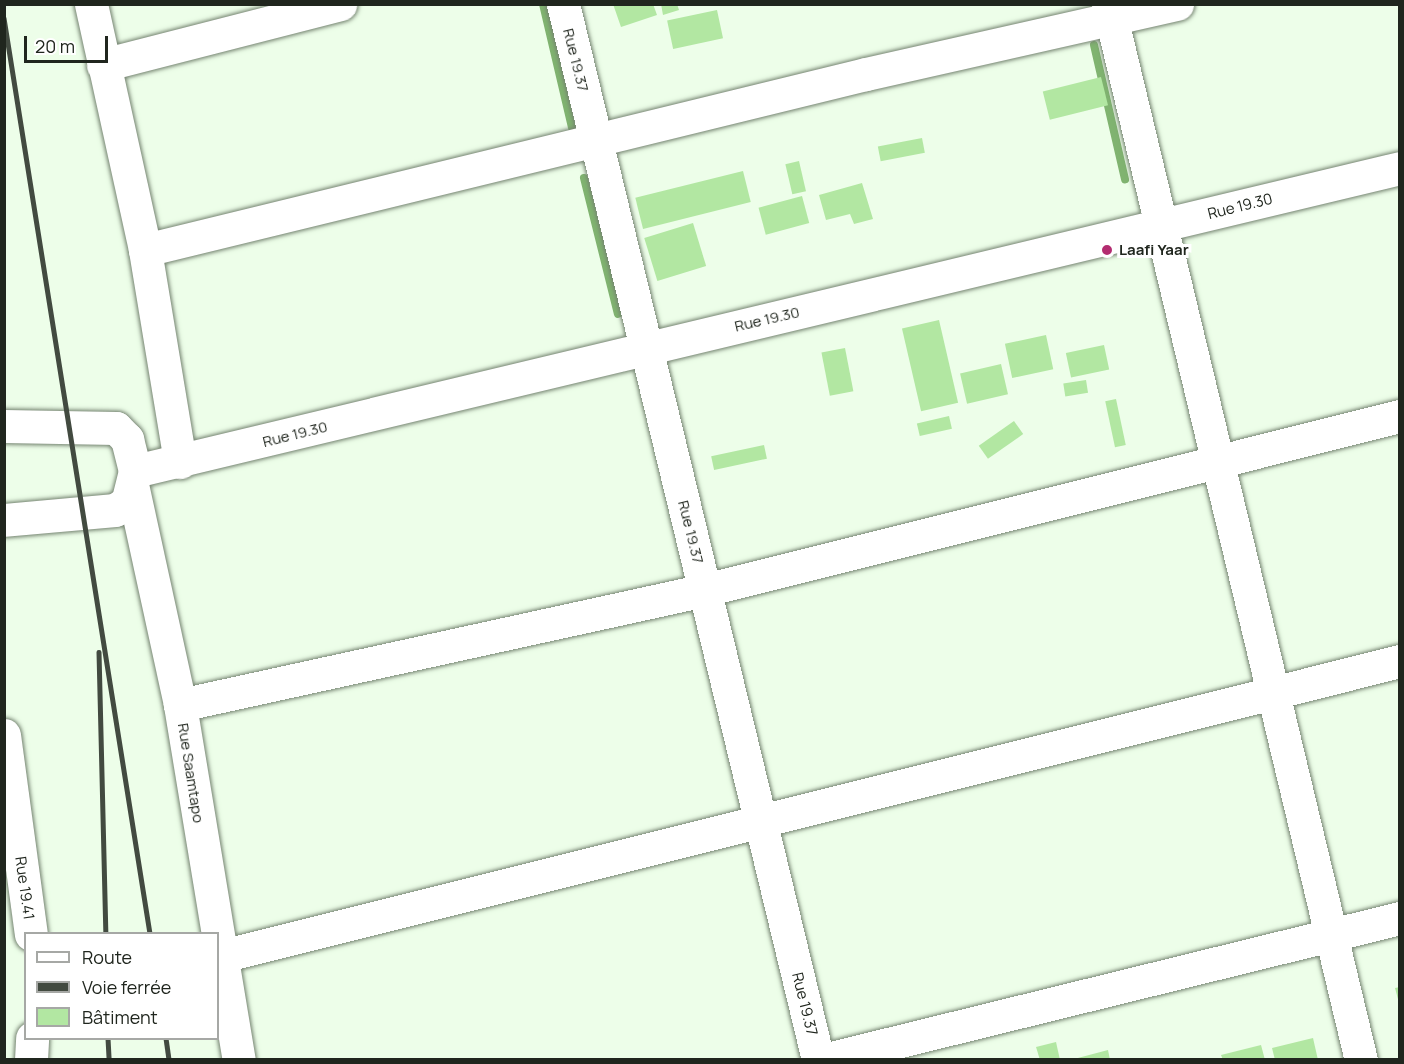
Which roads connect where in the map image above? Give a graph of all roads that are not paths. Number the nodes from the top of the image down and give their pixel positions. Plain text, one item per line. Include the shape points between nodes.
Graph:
1 (91, 4) edge
2 (340, 4) edge
3 (563, 4) edge
4 (1177, 4) edge
5 (1110, 12) edge
6 (103, 65) junction
7 (596, 142) junction
8 (1400, 168) edge
9 (1161, 225) junction
10 (145, 250) junction
11 (646, 348) junction
12 (1400, 416) edge
13 (5, 423) edge
14 (1215, 460) junction
15 (180, 462) junction
16 (134, 480) junction
17 (4, 520) edge
18 (705, 590) junction
19 (1400, 661) edge
20 (1274, 694) junction
21 (180, 705) junction
22 (4, 735) edge
23 (760, 818) junction
24 (1400, 918) edge
25 (31, 932) edge
26 (218, 932) edge
27 (1331, 934) junction
28 (219, 938) edge
29 (222, 956) junction
30 (32, 1040) edge
31 (31, 1059) edge
32 (239, 1059) edge
33 (818, 1059) edge
34 (823, 1059) edge
35 (1361, 1059) edge

1 - 6 street
2 - 6 street
3 - 7 street, Rue 19.37
4 - 5 street
5 - 7 street
5 - 9 street
6 - 10 street
7 - 10 street
7 - 11 street, Rue 19.37
8 - 9 street, Rue 19.30
9 - 11 street, Rue 19.30
9 - 14 street
10 - 15 street
11 - 15 street, Rue 19.30
11 - 18 street, Rue 19.37
12 - 14 street
13 - 16 street, Rue Saamtapo via 116,428 128,439
14 - 18 street
14 - 20 street
15 - 16 street, Rue 19.30
16 - 17 street via 116,510
16 - 21 street, Rue Saamtapo
18 - 21 street
18 - 23 street, Rue 19.37
19 - 20 street
20 - 23 street
20 - 27 street
21 - 26 street, Rue Saamtapo
22 - 25 street, Rue 19.41
23 - 29 street
23 - 33 street, Rue 19.37
24 - 27 street
27 - 34 street
27 - 35 street
28 - 29 street, Rue Saamtapo
29 - 32 street, Rue Saamtapo
30 - 31 street

